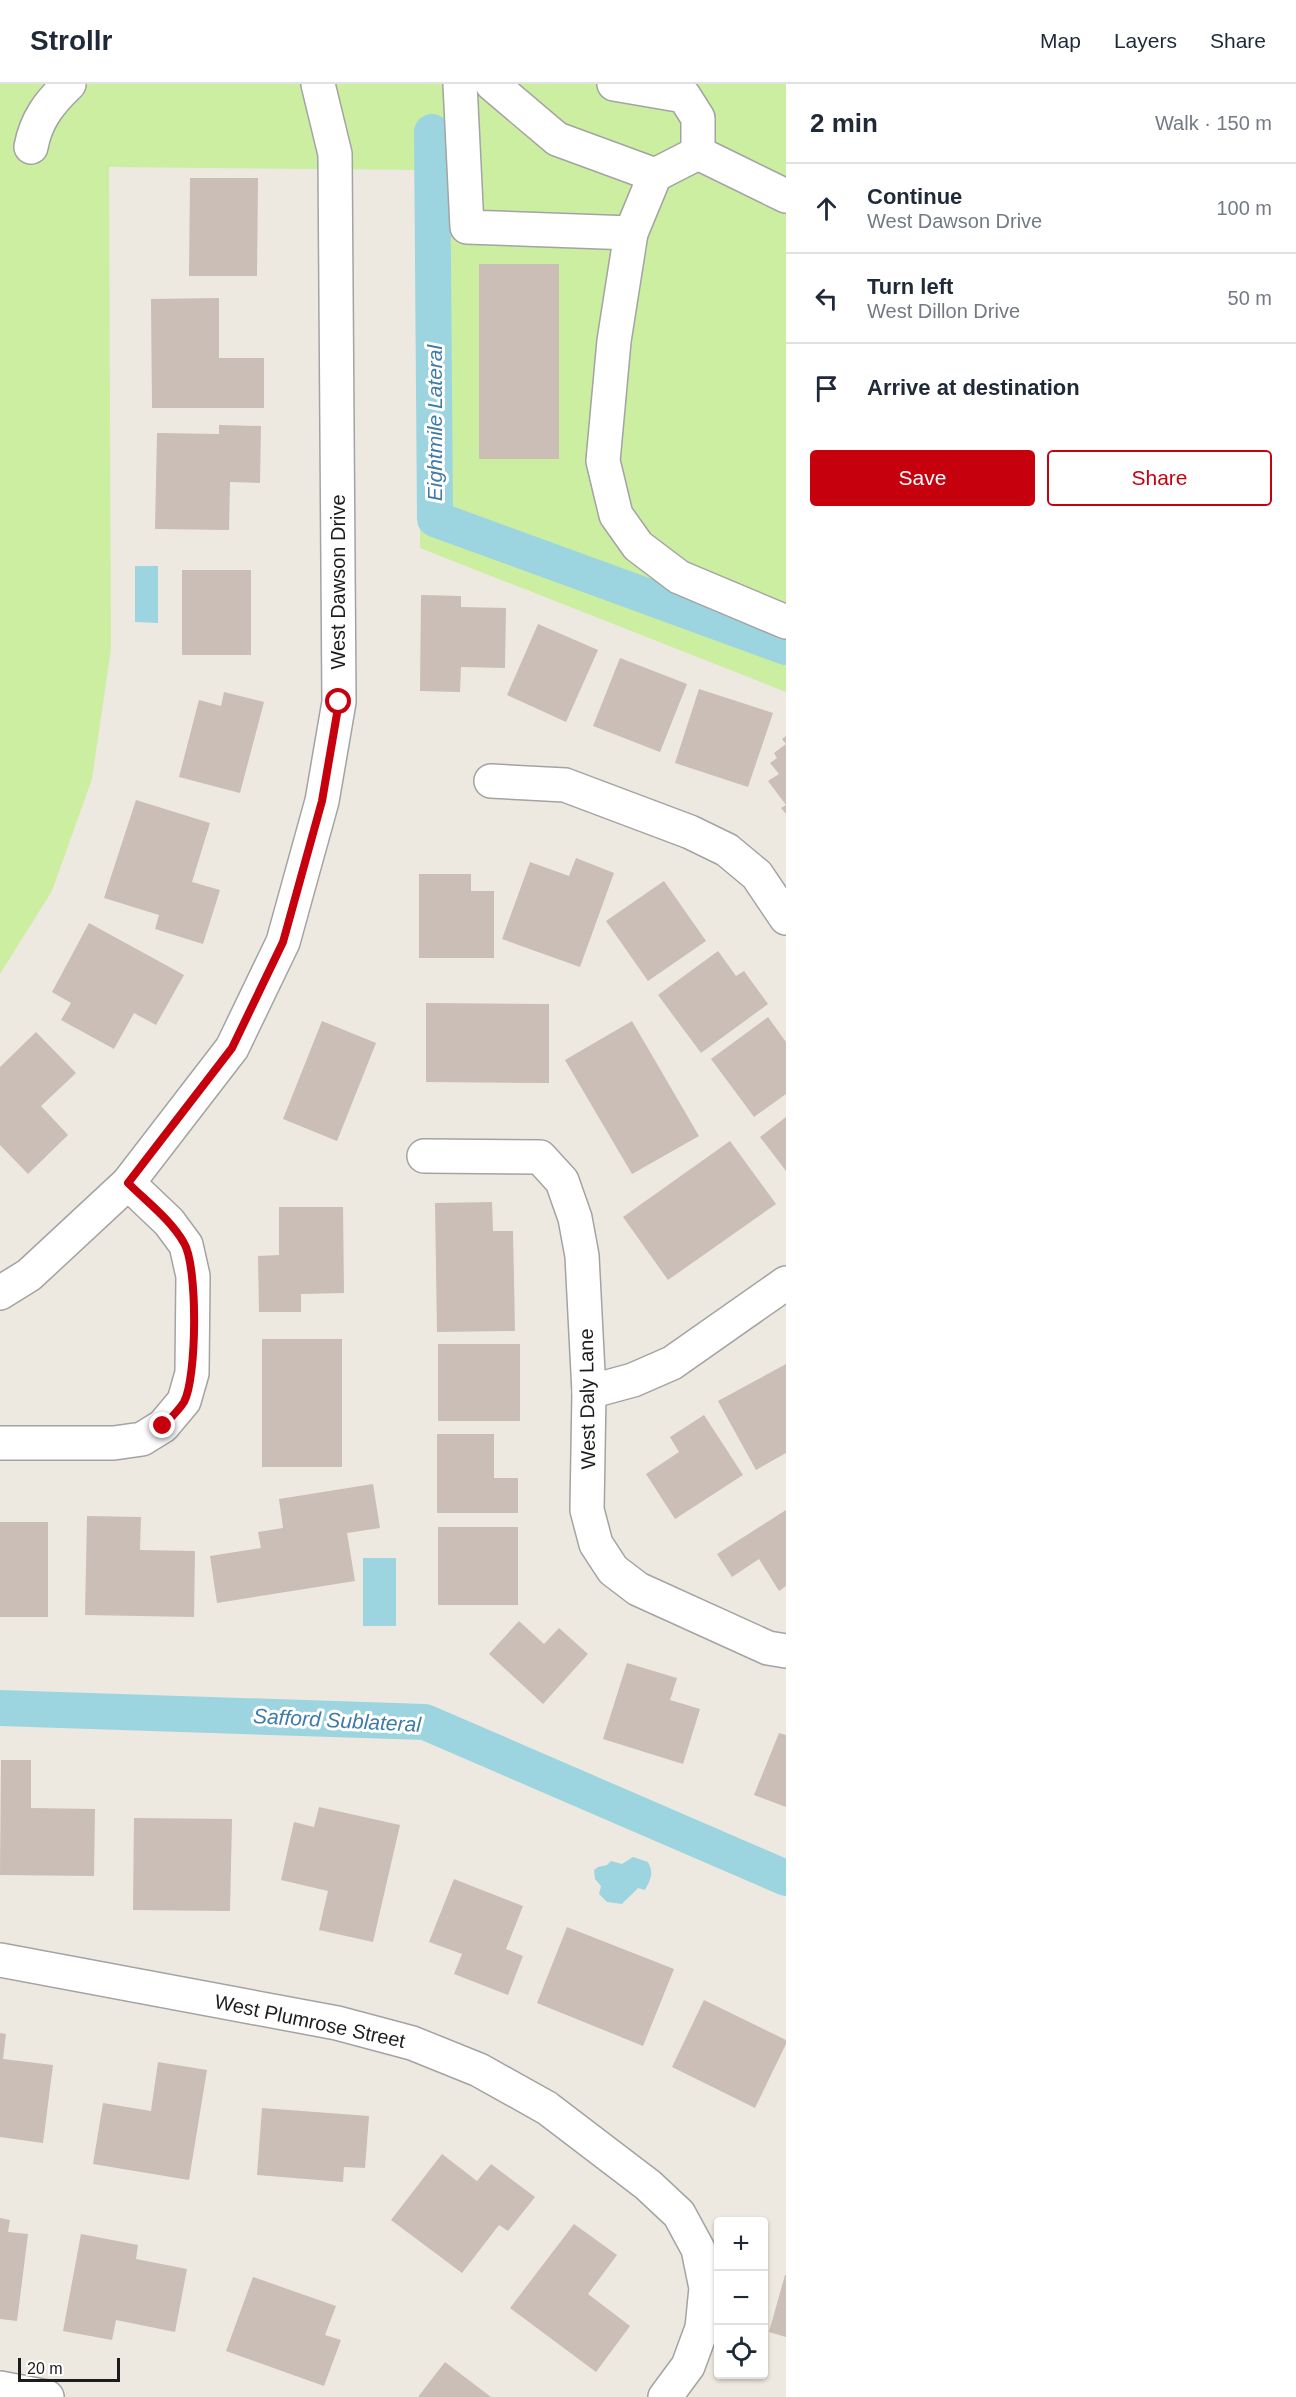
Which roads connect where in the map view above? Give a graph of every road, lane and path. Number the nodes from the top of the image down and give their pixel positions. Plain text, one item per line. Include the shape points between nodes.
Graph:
1 (69, 84) edge
2 (318, 84) edge
3 (460, 84) edge
4 (492, 84) edge
5 (614, 84) edge
6 (31, 147) dead end
7 (698, 153) junction
8 (656, 175) junction
9 (786, 196) edge
10 (631, 233) junction
11 (786, 622) edge
12 (491, 781) dead end
13 (786, 918) edge
14 (424, 1156) dead end
15 (128, 1183) junction
16 (786, 1283) edge
17 (0, 1293) edge
18 (589, 1392) junction
19 (0, 1443) edge
20 (786, 1651) edge
21 (0, 1960) edge
22 (0, 2388) edge
23 (47, 2397) edge
24 (665, 2397) edge

1 - 6 street via 34,128
2 - 15 street, West Dawson Drive via 335,154 339,702 322,801 283,942 232,1048
3 - 10 street via 467,226
4 - 8 street via 557,139
5 - 7 street via 684,96 698,118
7 - 8 street
7 - 9 street
8 - 10 street
10 - 11 street via 614,341 603,462 616,515 639,546 679,577
12 - 13 street via 565,785 690,832 727,850 757,875
14 - 18 street, West Daly Lane via 540,1157 562,1181 575,1218 582,1256
15 - 17 street, West Dawson Drive via 29,1275
15 - 19 street via 169,1222 186,1245 193,1276 192,1373 184,1401 163,1426 142,1439 114,1443
16 - 18 street via 672,1363 633,1380
18 - 20 street, West Daly Lane via 587,1510 596,1544 613,1570 638,1589 768,1648
21 - 24 street, West Plumrose Street via 336,2023 412,2043 479,2070 547,2108 648,2185 679,2214 698,2249 706,2288 702,2328 688,2366
22 - 23 street

